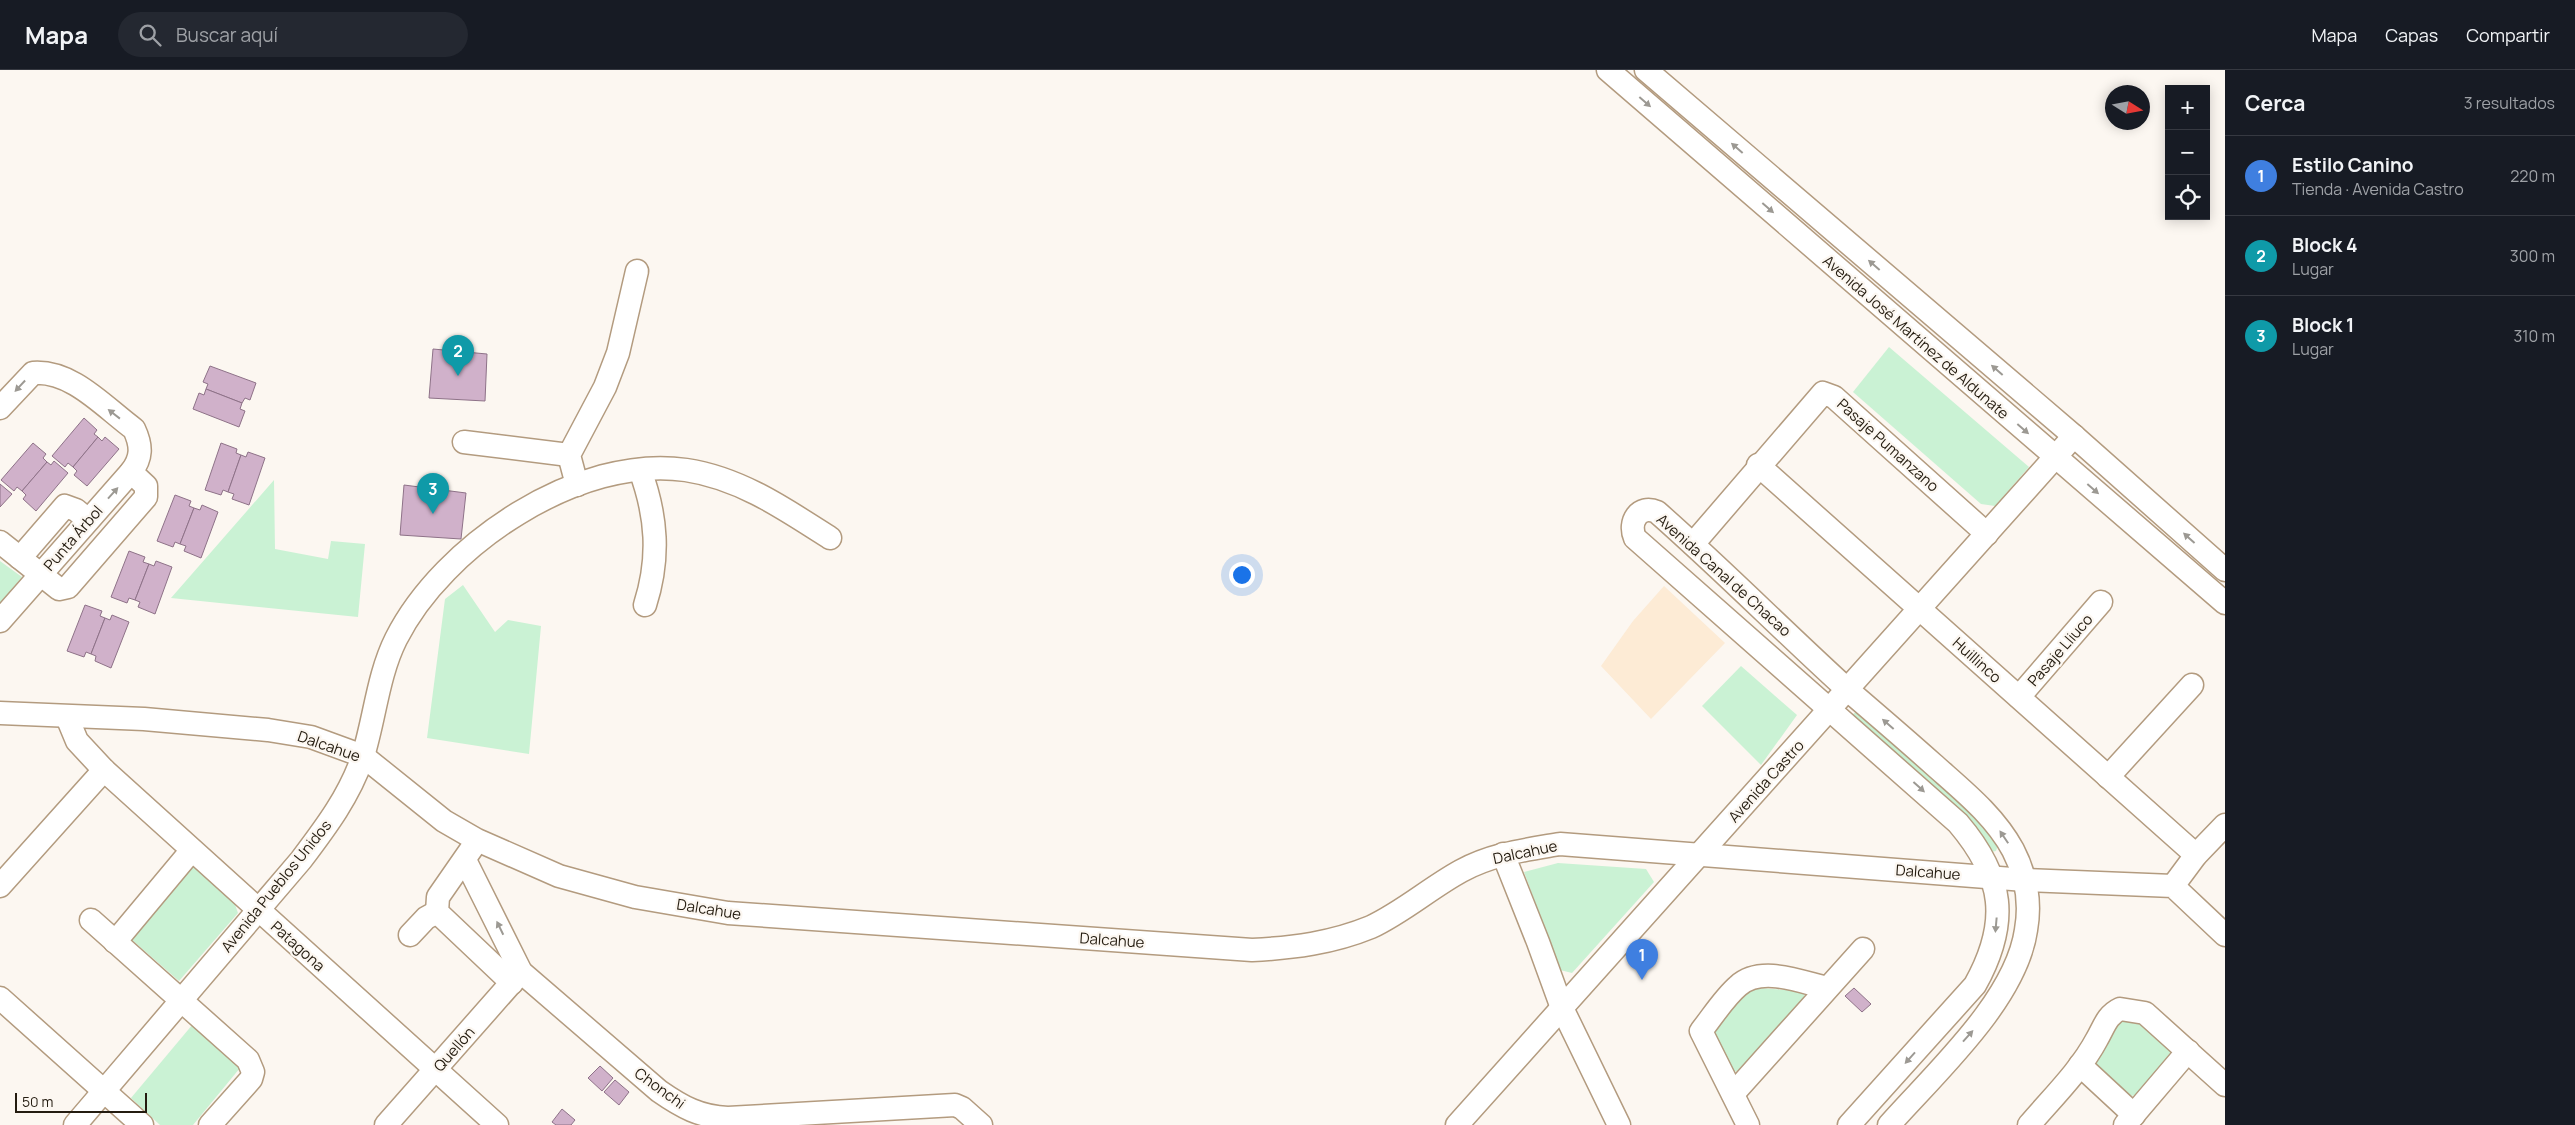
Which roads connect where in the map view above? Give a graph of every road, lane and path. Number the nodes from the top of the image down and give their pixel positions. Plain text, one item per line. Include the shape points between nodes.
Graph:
1 (1608, 70) edge
2 (1646, 70) edge
3 (637, 271) dead end
4 (0, 408) edge
5 (2074, 436) junction
6 (464, 442) dead end
7 (569, 455) junction
8 (2056, 457) junction
9 (1758, 465) junction
10 (640, 470) junction
11 (131, 472) junction
12 (577, 485) junction
13 (88, 520) junction
14 (1987, 534) junction
15 (830, 538) dead end
16 (0, 542) edge
17 (1693, 544) junction
18 (20, 558) junction
19 (2225, 570) edge
20 (40, 575) junction
21 (2101, 602) dead end
22 (2225, 603) edge
23 (645, 605) dead end
24 (1920, 609) junction
25 (0, 621) edge
26 (2192, 684) dead end
27 (1848, 689) junction
28 (2019, 697) junction
29 (1830, 708) junction
30 (0, 713) edge
31 (67, 717) junction
32 (362, 756) junction
33 (104, 770) junction
34 (2108, 777) junction
35 (2225, 825) edge
36 (476, 840) junction
37 (192, 851) junction
38 (1503, 854) junction
39 (1699, 855) junction
40 (2196, 855) junction
41 (466, 860) junction
42 (1993, 876) junction
43 (2025, 880) junction
44 (2174, 883) junction
45 (0, 886) edge
46 (258, 911) junction
47 (437, 912) junction
48 (91, 920) dead end
49 (410, 935) dead end
50 (2225, 935) edge
51 (116, 942) junction
52 (1863, 949) dead end
53 (516, 977) junction
54 (1827, 988) junction
55 (0, 998) edge
56 (180, 1001) junction
57 (1562, 1008) junction
58 (2188, 1051) junction
59 (2080, 1065) junction
60 (436, 1069) junction
61 (2225, 1085) edge
62 (104, 1091) junction
63 (1733, 1094) junction
64 (928, 1116) edge
65 (2130, 1120) edge
66 (710, 1121) edge
67 (75, 1125) edge
68 (142, 1125) edge
69 (210, 1125) edge
70 (386, 1125) edge
71 (497, 1125) edge
72 (981, 1125) edge
73 (1457, 1125) edge
74 (1619, 1125) edge
75 (1748, 1125) edge
76 (1849, 1125) edge
77 (1889, 1125) edge
78 (2029, 1125) edge

1 -> 8 street, Avenida José Martínez de Aldunate
5 -> 2 street, Avenida José Martínez de Aldunate
3 - 7 street via 618,353 605,387
11 -> 4 street, Punta Árbol via 140,461 134,429 71,381 44,372 33,373
5 - 8 street, Avenida Castro
19 -> 5 street, Avenida José Martínez de Aldunate
6 - 7 street
7 - 12 street
8 - 14 street, Avenida Castro
8 -> 22 street, Avenida José Martínez de Aldunate
9 - 14 street, Pasaje Pumanzano via 1818,396 1828,394
9 - 17 street, Pasaje Pumanzano
9 - 24 street, Huillinco
10 - 12 street, Avenida Pueblos Unidos
10 - 15 street, Avenida Pueblos Unidos via 680,470 723,479 761,496
10 - 23 street via 649,494 655,529 655,565
13 -> 11 street, Punta Árbol
11 - 20 street via 146,486 146,497 68,587 59,589
12 - 32 street, Avenida Pueblos Unidos via 541,499 505,521 470,550 424,596 396,638 386,662
13 - 18 street via 65,506
13 - 20 street, Punta Árbol
14 - 24 street, Avenida Castro
16 - 18 street
17 - 27 street, Avenida Canal de Chacao
17 - 29 street, Avenida Canal de Chacao via 1650,509 1643,510 1633,522 1635,538
18 - 20 street
20 - 25 street, Punta Árbol
21 - 28 street, Pasaje Lliuco
24 - 27 street, Avenida Castro
24 - 28 street, Huillinco
26 - 34 street
27 - 29 street, Avenida Castro
43 -> 27 street, Avenida Canal de Chacao via 2013,851 1978,804
28 - 34 street, Huillinco
29 - 39 street, Avenida Castro
29 -> 42 street, Avenida Canal de Chacao via 1958,823 1984,857
30 - 31 street, Dalcahue
31 - 32 street, Dalcahue via 144,719 287,732
31 - 33 street, Patagona via 77,741
32 - 36 street, Dalcahue via 444,821
32 - 46 street, Avenida Pueblos Unidos via 351,786 335,814
33 - 37 street, Patagona
33 - 45 street
34 - 40 street, Huillinco
35 - 40 street
36 - 38 street, Dalcahue via 514,847 559,876 635,897 728,913 1252,950 1292,948 1330,941 1371,926 1461,871
36 - 41 street
37 - 46 street, Patagona
37 - 51 street
38 - 39 street, Dalcahue via 1560,844
38 - 57 street
39 - 42 street, Dalcahue
39 - 57 street, Avenida Castro
40 - 44 street
41 - 47 street via 438,897
53 -> 41 street, Chonchi
42 - 43 street, Dalcahue
42 -> 76 street, Avenida Canal de Chacao via 1998,903 1995,932 1987,963 1975,985
43 - 44 street, Dalcahue
77 -> 43 street, Avenida Canal de Chacao via 1983,1019 2012,976 2022,952 2026,930 2028,903
44 - 50 street
46 - 56 street, Avenida Pueblos Unidos
46 - 60 street, Patagona
47 - 49 street via 426,918
47 - 53 street
48 - 51 street
51 - 56 street
52 - 54 street
53 - 60 street, Quellón
53 - 66 street, Chonchi via 659,1092
54 - 63 street
54 - 63 street via 1770,976 1738,985 1701,1031
55 - 62 street
56 - 62 street, Avenida Pueblos Unidos
56 - 69 street via 244,1055 252,1066 251,1079
57 - 73 street, Avenida Castro
57 - 74 street
58 - 59 street via 2151,1017 2138,1010 2120,1009 2112,1013
58 - 61 street
58 - 65 street
59 - 65 street
59 - 78 street
60 - 70 street, Quellón
60 - 71 street, Patagona
62 - 67 street, Avenida Pueblos Unidos
62 - 68 street
63 - 75 street
64 - 66 street, Chonchi
64 - 72 street, Chonchi via 955,1106 962,1108

